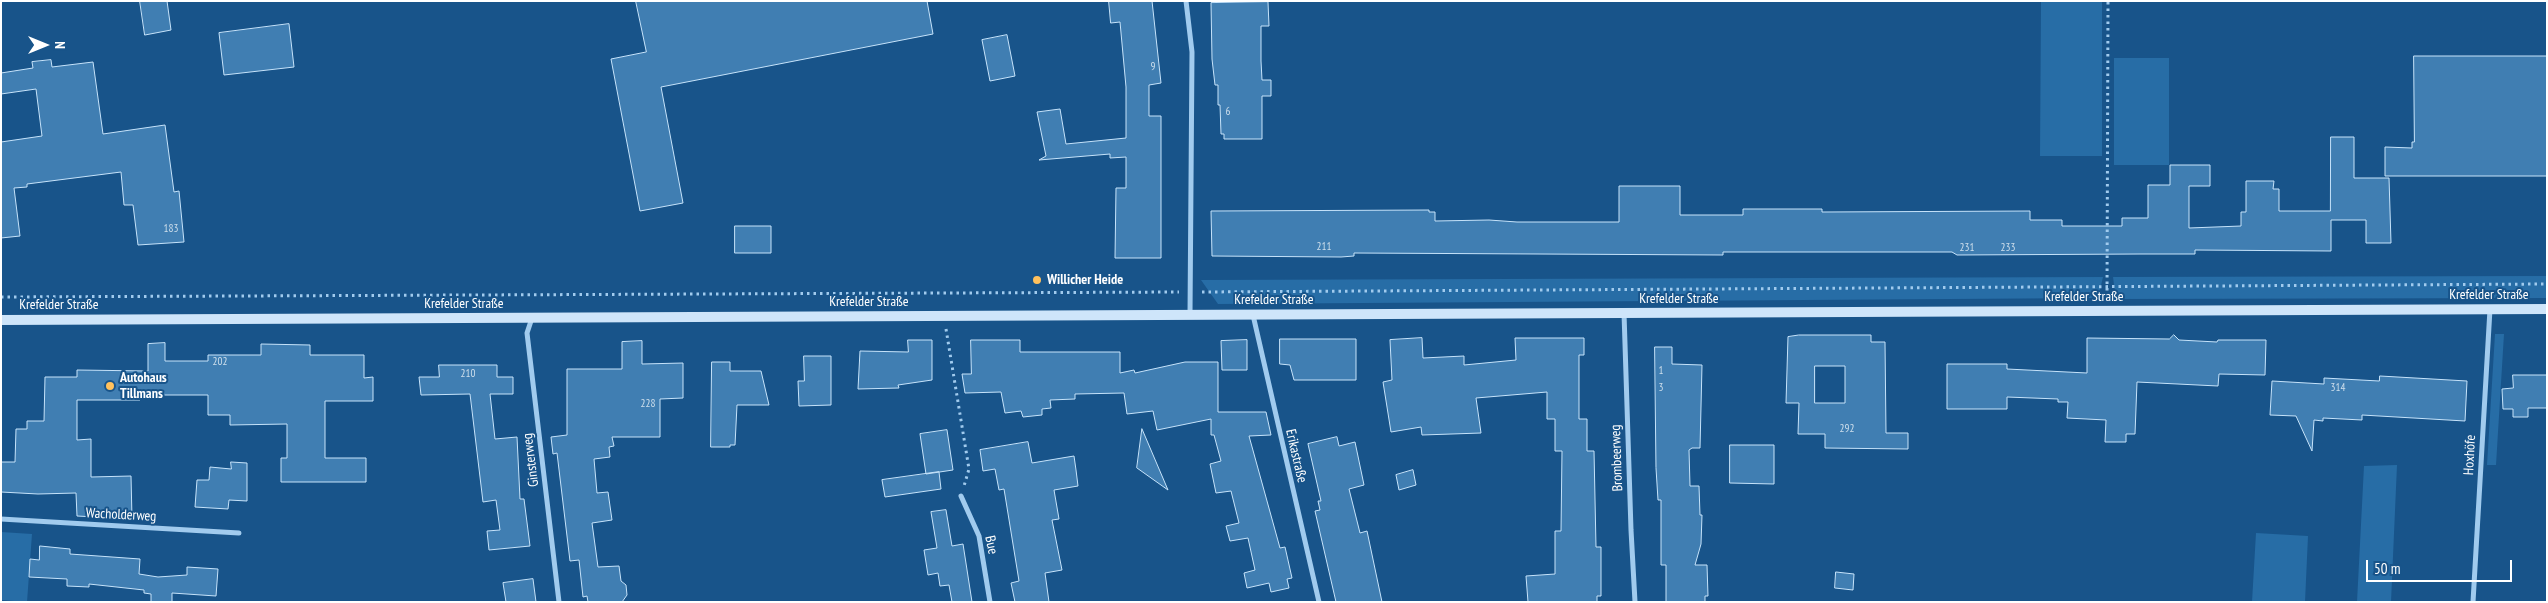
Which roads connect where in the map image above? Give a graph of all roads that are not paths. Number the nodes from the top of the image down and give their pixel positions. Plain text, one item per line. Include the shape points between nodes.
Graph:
1 (1186, 1) edge
2 (2490, 309) junction
3 (2547, 309) edge
4 (1624, 313) junction
5 (1190, 314) junction
6 (1253, 314) junction
7 (532, 317) junction
8 (1, 320) edge
9 (961, 496) road end
10 (1, 519) edge
11 (239, 534) dead end
12 (559, 602) edge
13 (990, 602) edge
14 (1319, 602) edge
15 (1635, 602) edge
16 (2472, 602) edge

1 - 5 street via 1192,52
2 - 3 main road, Krefelder Straße
2 - 4 main road, Krefelder Straße
2 - 16 street, Hoxhöfe
4 - 6 main road, Krefelder Straße
4 - 15 street, Brombeerweg
5 - 6 main road, Krefelder Straße
5 - 7 main road, Krefelder Straße
6 - 14 street, Erikastraße
7 - 8 main road, Krefelder Straße
7 - 12 street, Ginsterweg via 527,333
9 - 13 street, Bue via 979,536
10 - 11 street, Wacholderweg

